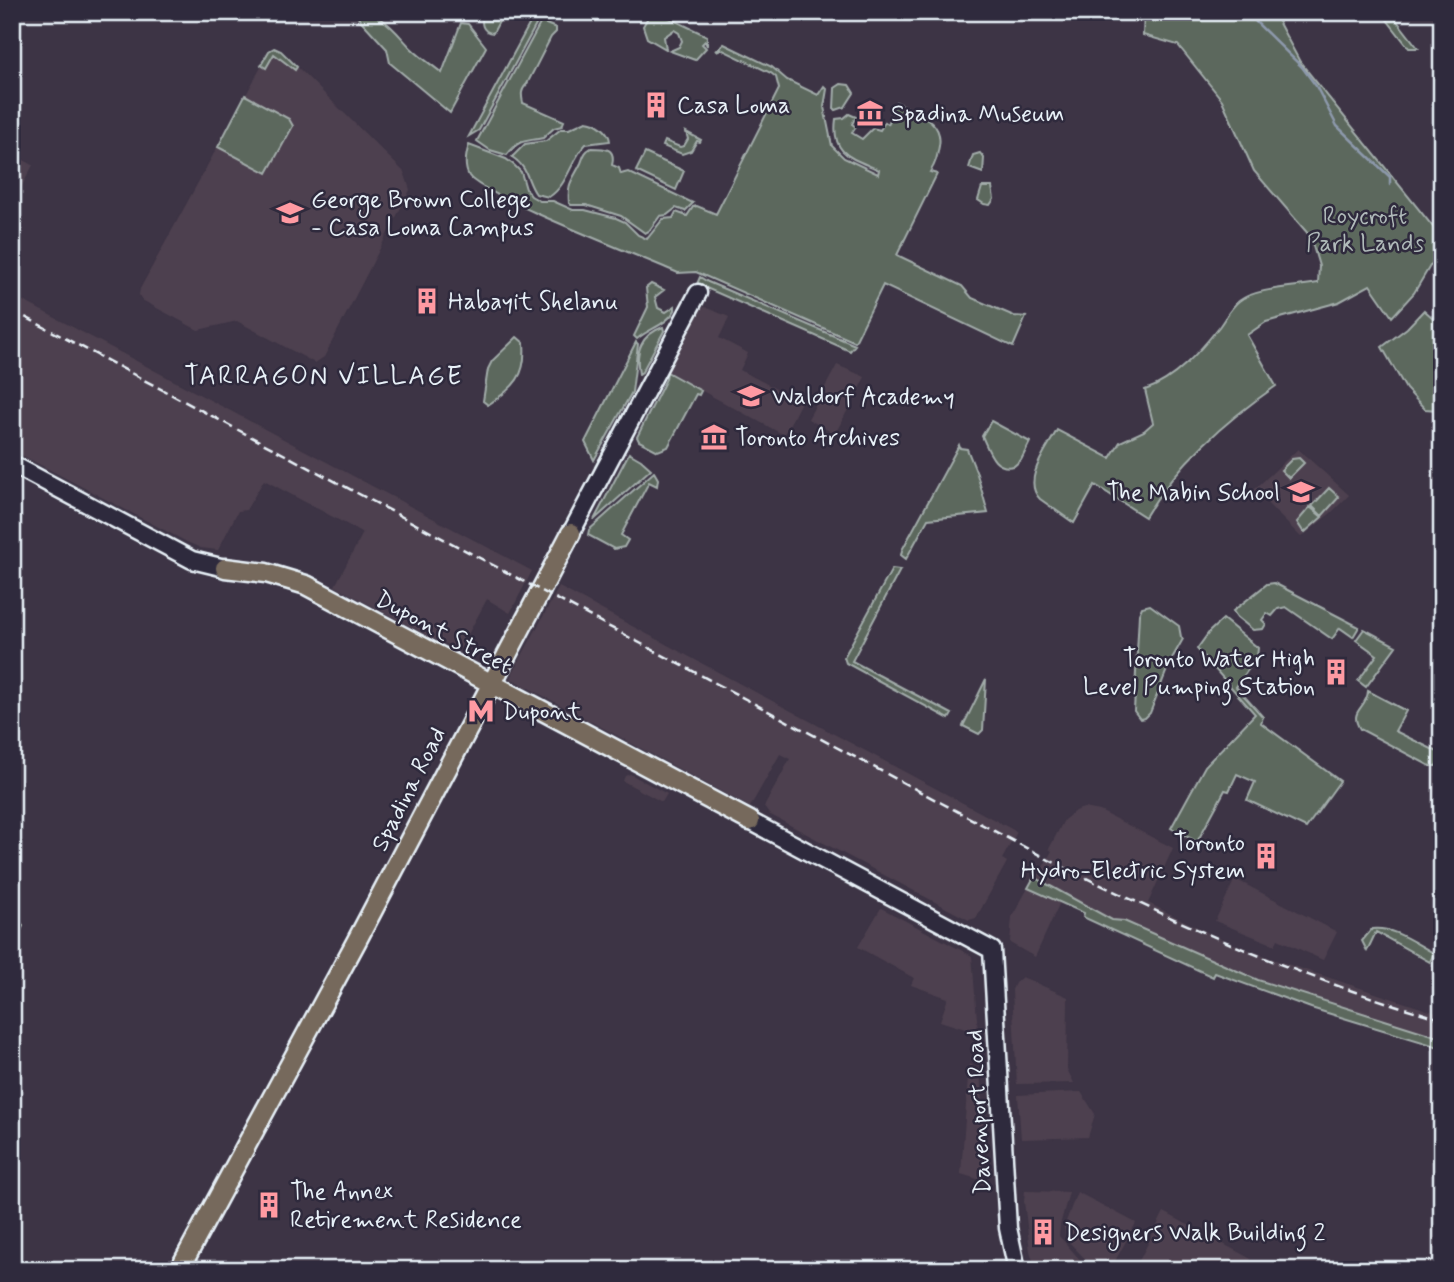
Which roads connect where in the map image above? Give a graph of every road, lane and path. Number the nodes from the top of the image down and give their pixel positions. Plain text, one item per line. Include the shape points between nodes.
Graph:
1 (698, 293) dead end
2 (12, 464) edge
3 (570, 533) joint
4 (225, 568) joint
5 (490, 684) junction
6 (750, 821) joint
7 (992, 950) joint
8 (179, 1270) edge
9 (1017, 1270) edge

1 - 3 main road, Spadina Road
2 - 4 main road, Dupont Street via 192,559
3 - 5 main road, Spadina Road
4 - 5 main road, Dupont Street via 266,573 306,585
5 - 6 main road, Dupont Street
5 - 8 main road, Spadina Road
6 - 7 main road, Dupont Street
7 - 9 main road, Davenport Road via 1008,1228

